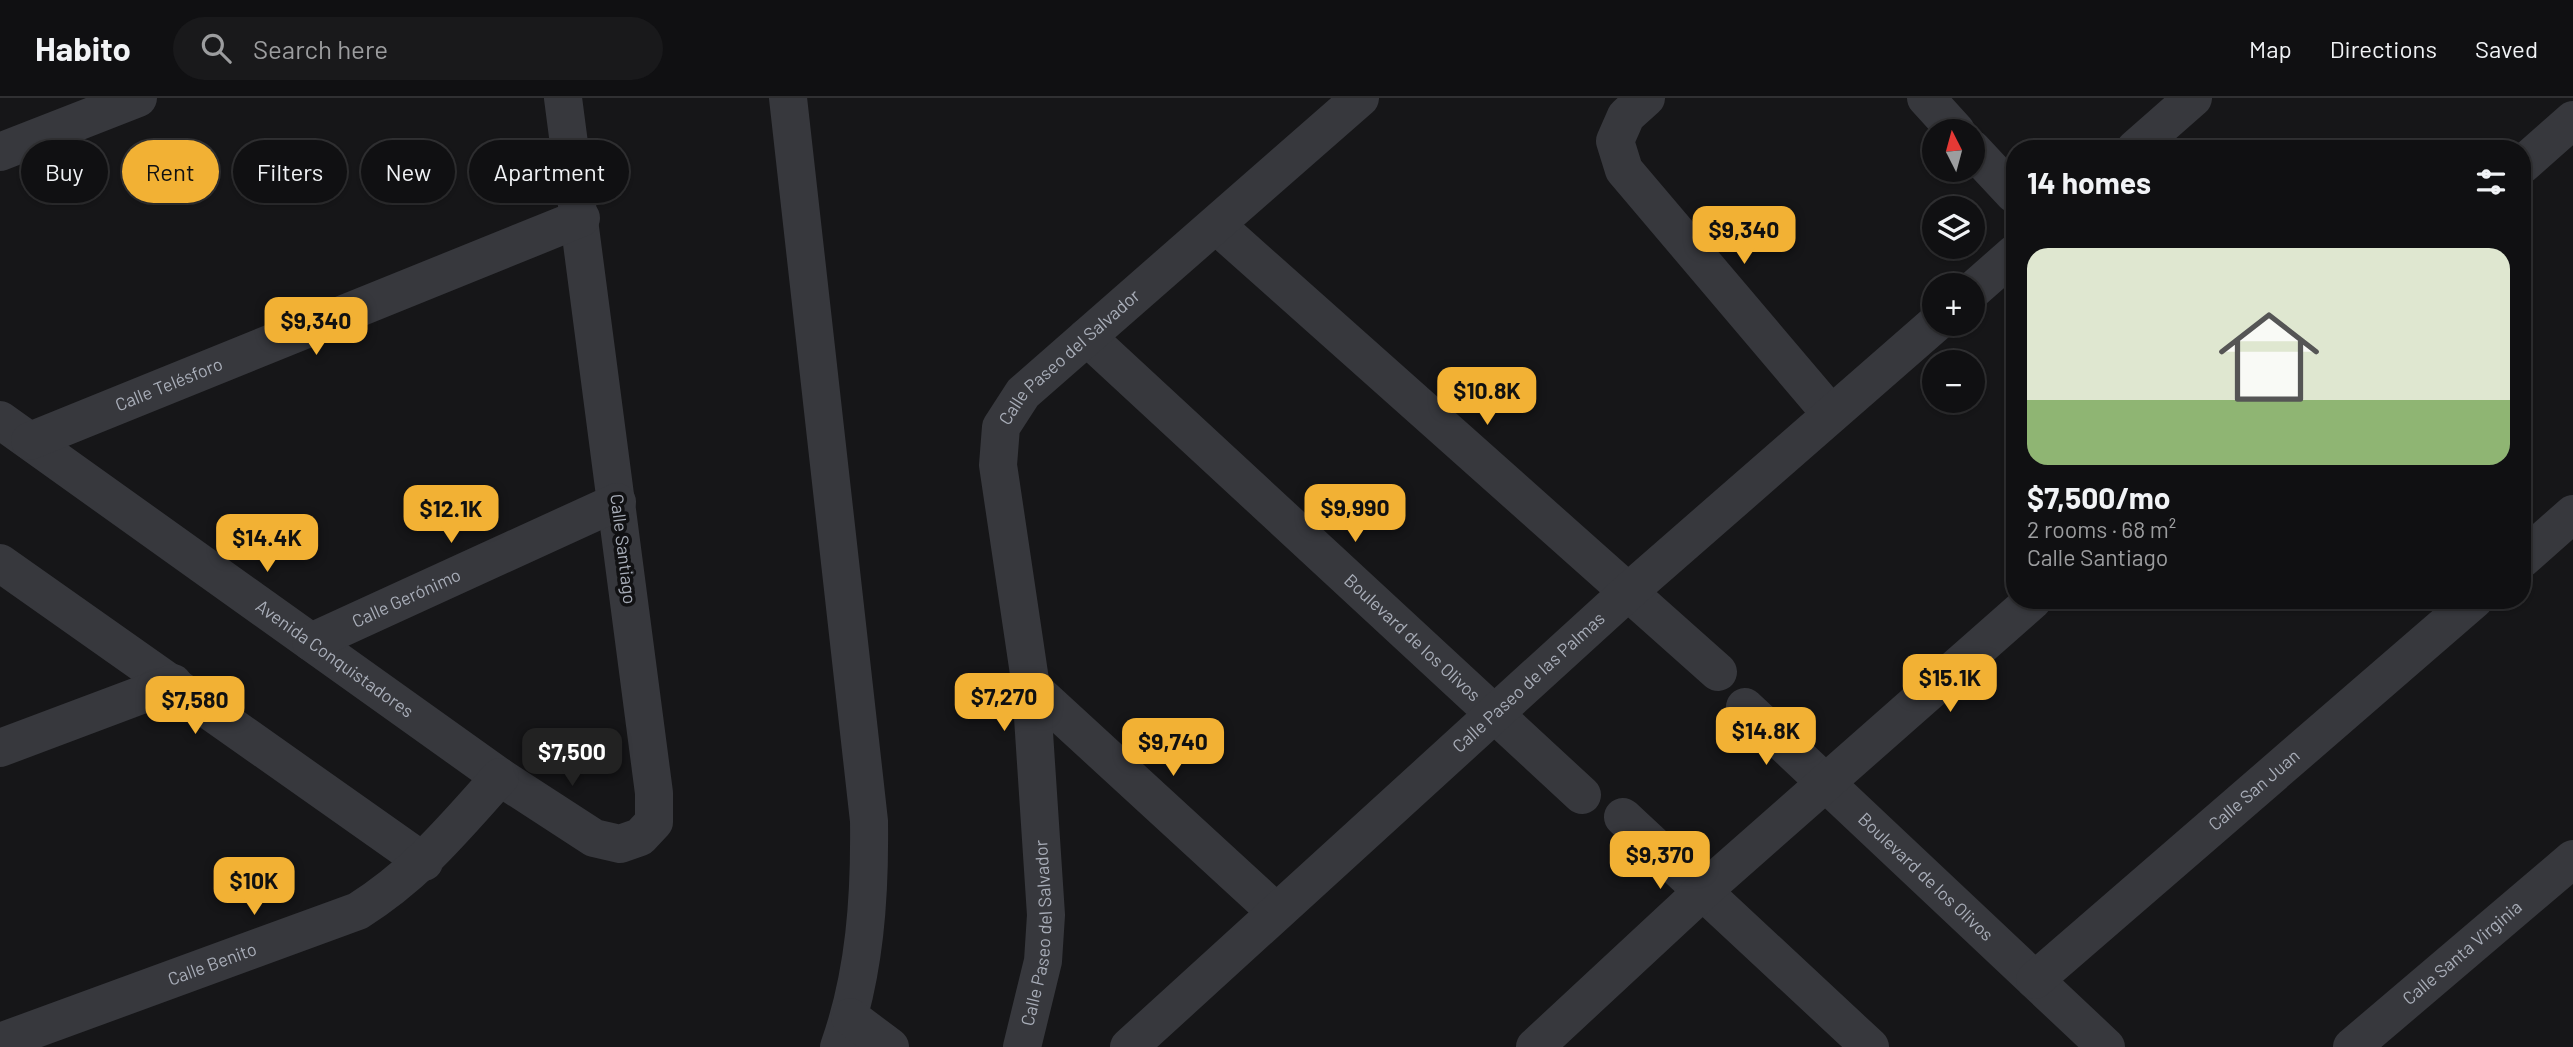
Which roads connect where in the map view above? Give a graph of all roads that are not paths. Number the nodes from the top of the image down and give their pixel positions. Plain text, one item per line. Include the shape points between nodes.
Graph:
1 (138, 98) edge
2 (563, 98) edge
3 (788, 98) edge
4 (1360, 98) edge
5 (1646, 98) edge
6 (1926, 98) edge
7 (2193, 98) edge
8 (1945, 119) edge
9 (2572, 122) edge
10 (2145, 140) edge
11 (0, 152) edge
12 (2531, 157) edge
13 (1985, 163) edge
14 (2006, 185) edge
15 (581, 218) junction
16 (1216, 225) junction
17 (2006, 261) edge
18 (1985, 280) edge
19 (1922, 335) edge
20 (1087, 337) junction
21 (1831, 414) junction
22 (15, 431) edge
23 (617, 502) junction
24 (2573, 514) edge
25 (2531, 551) edge
26 (0, 563) edge
27 (1627, 593) junction
28 (2023, 609) edge
29 (2464, 609) edge
30 (311, 642) junction
31 (1718, 672) dead end
32 (173, 683) junction
33 (1031, 687) junction
34 (1745, 707) dead end
35 (1494, 713) junction
36 (0, 748) edge
37 (500, 777) junction
38 (1827, 783) junction
39 (1582, 794) dead end
40 (1623, 817) dead end
41 (2573, 859) edge
42 (424, 862) junction
43 (1704, 890) junction
44 (1276, 912) junction
45 (2035, 981) junction
46 (844, 1032) edge
47 (0, 1042) edge
48 (890, 1047) edge
49 (1022, 1047) edge
50 (1129, 1047) edge
51 (1535, 1047) edge
52 (1870, 1047) edge
53 (2106, 1047) edge
54 (2352, 1047) edge

1 - 11 street
2 - 15 street, Calle Santiago
3 - 46 street via 869,821 870,894
4 - 16 street, Calle Paseo del Salvador
5 - 21 street via 1626,116 1615,141 1624,170
6 - 8 street
7 - 10 street
9 - 12 street
13 - 14 street
15 - 22 street, Calle Telésforo
15 - 23 street, Calle Santiago
16 - 20 street, Calle Paseo del Salvador
16 - 27 street
17 - 18 street
19 - 21 street, Calle Paseo de las Palmas
20 - 33 street, Calle Paseo del Salvador via 1023,393 1001,427 998,465
20 - 35 street, Boulevard de los Olivos
21 - 27 street, Calle Paseo de las Palmas
22 - 30 street, Avenida Conquistadores
23 - 30 street, Calle Gerónimo
23 - 37 street, Calle Santiago via 654,822 640,837 620,844 594,838
24 - 25 street
26 - 32 street
27 - 31 street
27 - 35 street, Calle Paseo de las Palmas
28 - 38 street
29 - 45 street, Calle San Juan
30 - 37 street, Avenida Conquistadores
32 - 36 street
32 - 42 street
33 - 44 street
33 - 49 street, Calle Paseo del Salvador via 1046,915 1043,961
34 - 38 street, Boulevard de los Olivos
35 - 39 street, Boulevard de los Olivos
35 - 44 street, Calle Paseo de las Palmas
37 - 42 street, Calle Benito
38 - 43 street
38 - 45 street, Boulevard de los Olivos
40 - 43 street
41 - 54 street, Calle Santa Virginia
42 - 47 street, Calle Benito via 358,911
43 - 51 street
43 - 52 street
44 - 50 street, Calle Paseo de las Palmas
45 - 53 street, Boulevard de los Olivos
46 - 48 street

